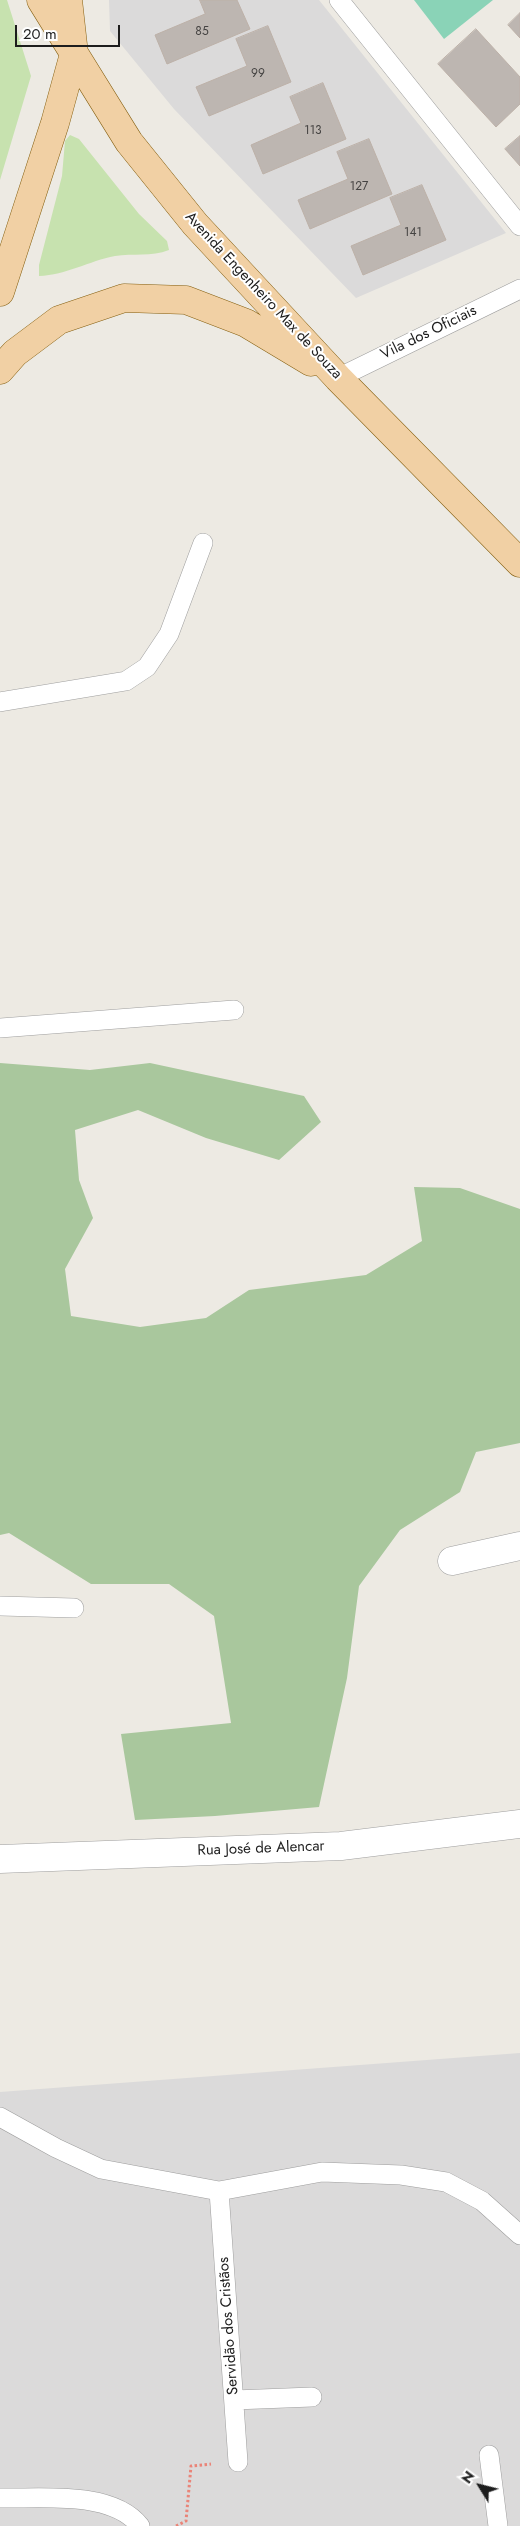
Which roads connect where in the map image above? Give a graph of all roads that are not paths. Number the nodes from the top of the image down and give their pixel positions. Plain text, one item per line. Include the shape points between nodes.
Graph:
1 (41, 0) edge
2 (68, 0) edge
3 (339, 0) edge
4 (74, 54) junction
5 (520, 226) edge
6 (520, 289) edge
7 (0, 292) edge
8 (0, 370) edge
9 (338, 378) junction
10 (203, 543) dead end
11 (520, 563) edge
12 (0, 702) edge
13 (234, 1010) dead end
14 (0, 1028) edge
15 (520, 1546) edge
16 (452, 1561) dead end
17 (0, 1606) edge
18 (74, 1608) dead end
19 (520, 1824) edge
20 (0, 1859) edge
21 (0, 2117) edge
22 (219, 2191) junction
23 (520, 2235) edge
24 (312, 2397) dead end
25 (234, 2400) junction
26 (489, 2455) dead end
27 (238, 2462) road end
28 (0, 2498) edge
29 (140, 2526) edge
30 (498, 2526) edge

1 - 4 main road, Avenida Engenheiro Max de Souza
2 - 4 main road
3 - 5 lane
4 - 7 main road
4 - 9 main road, Avenida Engenheiro Max de Souza via 129,142 195,224
6 - 9 lane, Vila dos Oficiais
8 - 9 main road via 15,353 59,320 124,298 186,300 246,323
9 - 11 main road, Avenida Engenheiro Max de Souza
10 - 12 lane via 168,634 147,667 126,681
13 - 14 lane
15 - 16 street
17 - 18 lane
19 - 20 street, Rua José de Alencar via 341,1846
21 - 22 lane via 102,2169
22 - 23 lane via 322,2172 401,2175 446,2182 482,2201
22 - 25 lane, Servidão dos Cristãos
24 - 25 lane
25 - 27 lane, Servidão dos Cristãos
26 - 30 lane
28 - 29 lane via 94,2500 117,2508

